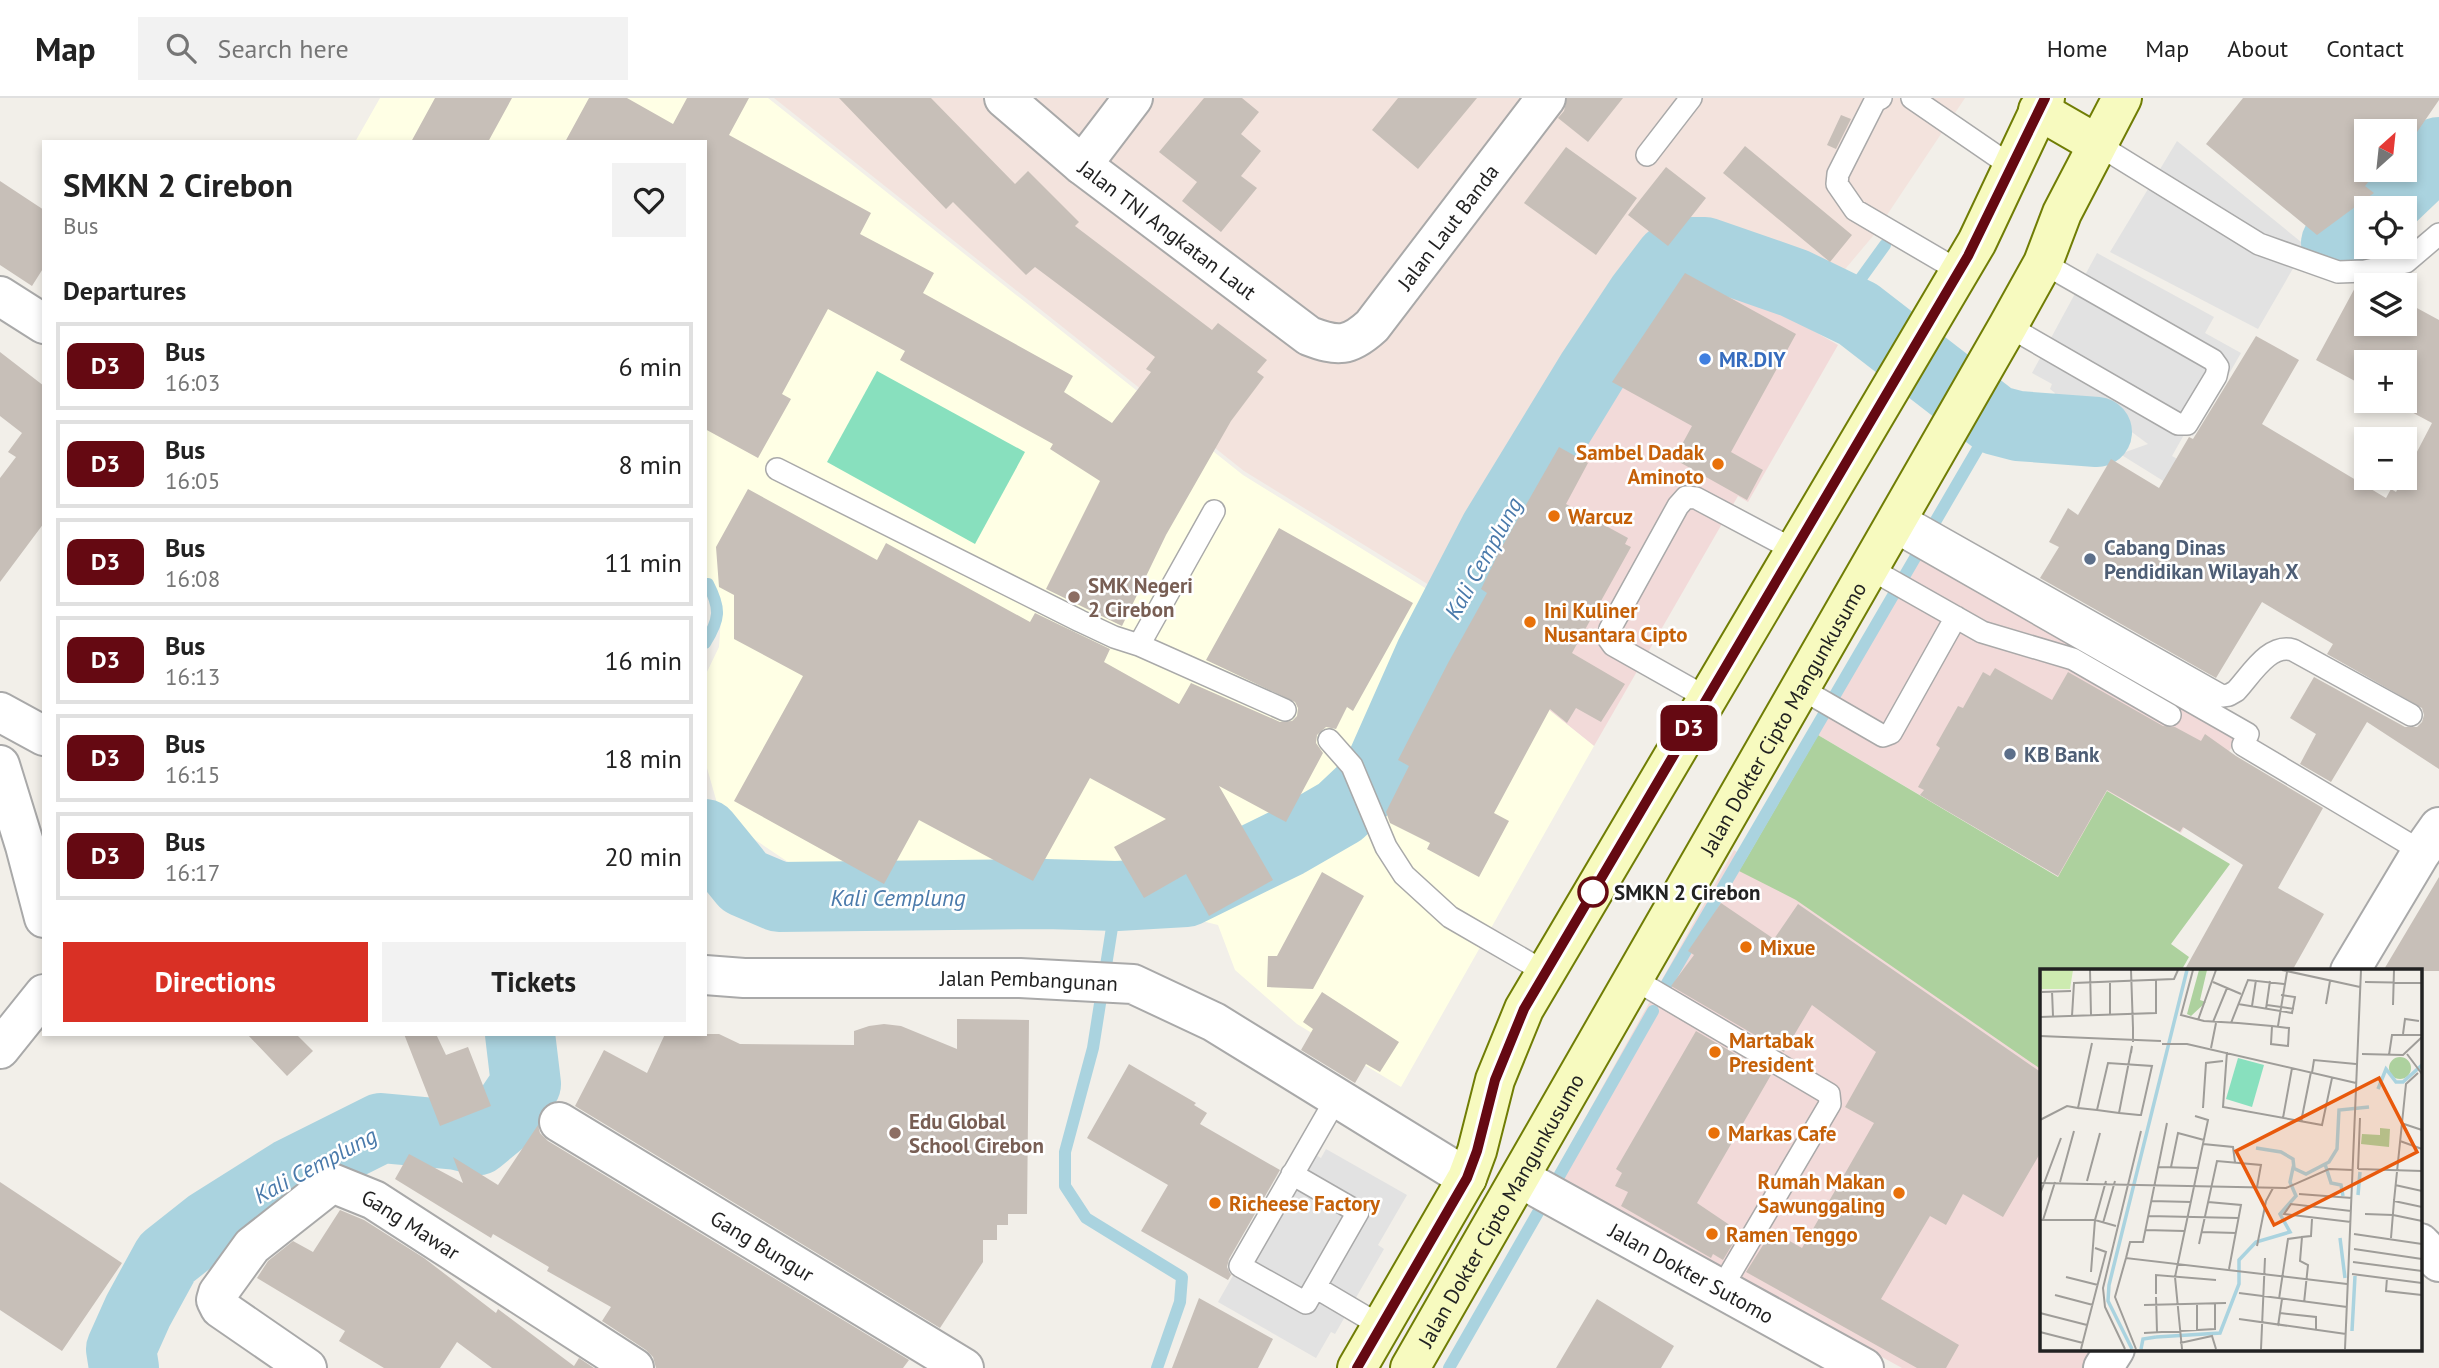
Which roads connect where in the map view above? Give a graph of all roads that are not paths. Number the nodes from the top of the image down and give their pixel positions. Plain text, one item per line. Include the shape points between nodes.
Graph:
1 (1004, 98) edge
2 (1133, 98) edge
3 (1546, 98) edge
4 (1691, 98) edge
5 (1881, 98) edge
6 (1912, 98) edge
7 (2122, 98) edge
8 (2035, 102) edge
9 (2097, 144) junction
10 (1647, 155) dead end
11 (1082, 165) junction
12 (2011, 166) junction
13 (2439, 234) edge
14 (2043, 263) junction
15 (1959, 271) junction
16 (0, 296) edge
17 (42, 323) edge
18 (2008, 327) junction
19 (1339, 345) joint
20 (777, 469) dead end
21 (1213, 511) dead end
22 (1914, 528) junction
23 (1794, 550) junction
24 (1889, 579) junction
25 (1956, 617) junction
26 (1139, 645) junction
27 (1707, 698) junction
28 (1820, 699) junction
29 (1285, 710) dead end
30 (0, 712) edge
31 (2170, 715) dead end
32 (2411, 715) dead end
33 (41, 729) edge
34 (1329, 740) dead end
35 (0, 765) edge
36 (2433, 852) edge
37 (42, 910) edge
38 (2351, 969) edge
39 (1545, 972) junction
40 (707, 975) edge
41 (1656, 992) junction
42 (42, 996) edge
43 (0, 1049) edge
44 (1336, 1098) junction
45 (559, 1122) dead end
46 (1292, 1174) junction
47 (1467, 1178) junction
48 (1520, 1178) junction
49 (2422, 1245) edge
50 (2439, 1262) edge
51 (1315, 1287) junction
52 (1721, 1289) junction
53 (1381, 1326) junction
54 (2114, 1350) edge
55 (307, 1368) edge
56 (634, 1368) edge
57 (964, 1368) edge
58 (1357, 1368) edge
59 (1410, 1368) edge
60 (1864, 1368) edge
61 (2103, 1368) edge

1 - 11 street, Jalan TNI Angkatan Laut
2 - 11 street
3 - 19 street, Jalan Laut Banda via 1371,326 1358,339
4 - 10 lane
5 - 15 lane via 1875,101 1837,184 1855,210
6 - 12 lane
7 - 9 main road, Jalan Dokter Cipto Mangunkusumo
8 - 9 main road
8 - 12 main road
9 - 13 lane via 2259,244 2338,272 2406,262
9 - 14 main road, Jalan Dokter Cipto Mangunkusumo
11 - 19 street, Jalan TNI Angkatan Laut via 1309,336
12 - 15 main road
14 - 18 main road, Jalan Dokter Cipto Mangunkusumo
14 - 18 lane via 2213,360 2216,376 2187,424 2178,424
15 - 23 main road
16 - 17 street
18 - 22 main road, Jalan Dokter Cipto Mangunkusumo via 1953,421
20 - 26 lane via 1080,621
21 - 26 lane
22 - 24 main road, Jalan Dokter Cipto Mangunkusumo
22 - 32 lane via 2222,696 2236,691 2274,650 2284,647
22 - 36 lane via 2248,734 2243,745 2414,847
23 - 27 main road
23 - 27 lane via 1696,498 1686,497 1678,506 1608,638
24 - 25 lane
24 - 28 main road, Jalan Dokter Cipto Mangunkusumo
25 - 28 lane via 1891,733 1883,736
25 - 31 lane via 1982,632 2073,659
26 - 29 lane
27 - 39 main road
28 - 41 main road, Jalan Dokter Cipto Mangunkusumo
30 - 33 street
34 - 39 lane via 1352,766 1386,847 1404,875 1450,917
35 - 37 street
36 - 38 street
39 - 47 main road via 1507,1045
40 - 44 street, Jalan Pembangunan via 1020,978 1133,984 1214,1022
41 - 48 main road, Jalan Dokter Cipto Mangunkusumo
41 - 52 lane via 1830,1098
42 - 43 street
44 - 46 lane
44 - 47 street, Jalan Pembangunan
45 - 57 street, Gang Bungur
46 - 51 lane via 1358,1212
46 - 51 lane via 1240,1266 1306,1303
47 - 53 main road
48 - 52 street, Jalan Dokter Sutomo
48 - 59 main road, Jalan Dokter Cipto Mangunkusumo
49 - 50 street
51 - 53 lane
52 - 60 street, Jalan Dokter Sutomo
53 - 58 main road
54 - 61 street
55 - 56 street, Gang Mawar via 220,1308 217,1296 250,1247 332,1183 374,1200

